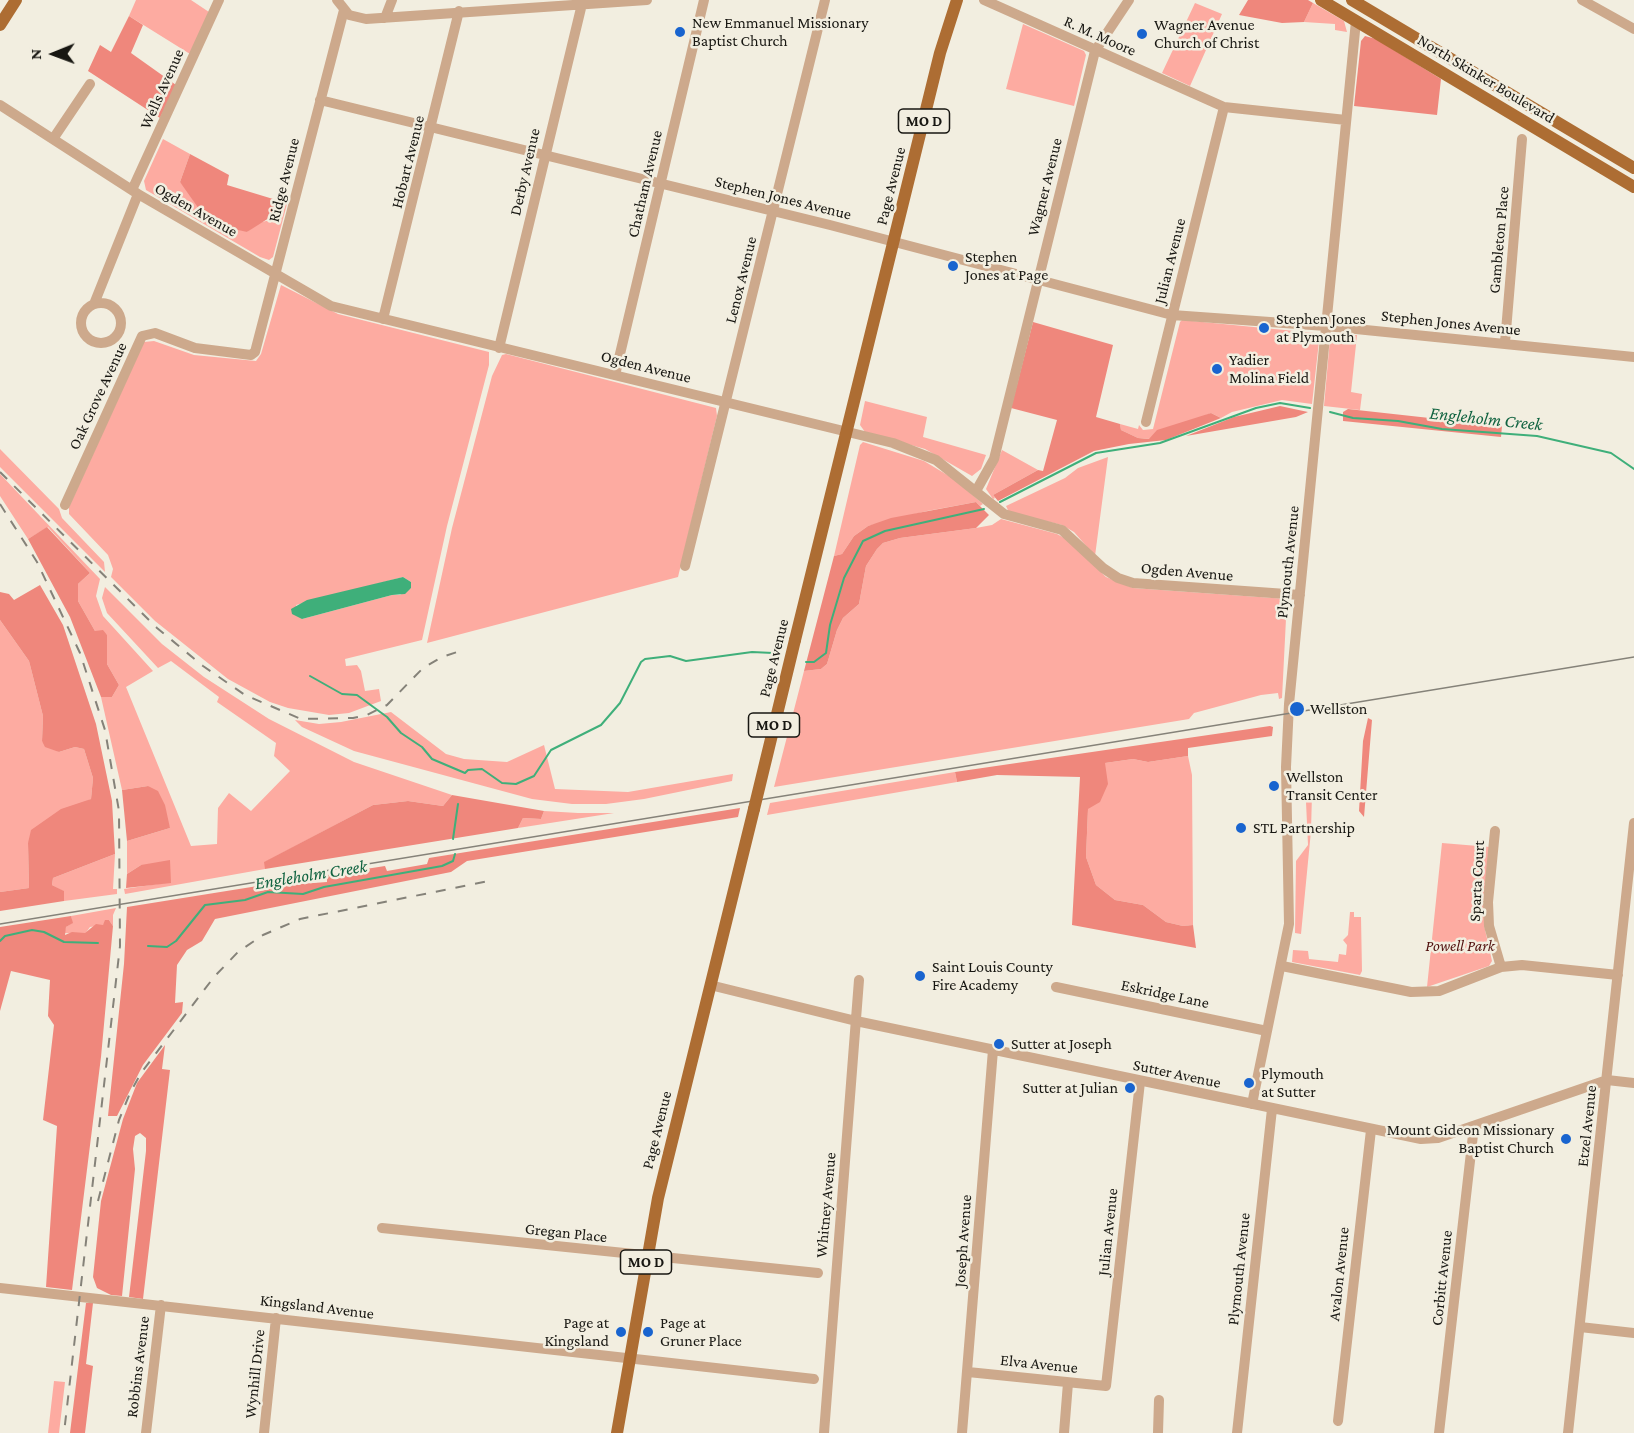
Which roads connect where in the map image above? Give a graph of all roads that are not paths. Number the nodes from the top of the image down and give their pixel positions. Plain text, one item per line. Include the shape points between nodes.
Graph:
1 (16, 0) edge
2 (219, 0) edge
3 (338, 0) edge
4 (392, 0) edge
5 (647, 0) edge
6 (704, 0) edge
7 (825, 0) edge
8 (957, 0) edge
9 (984, 0) edge
10 (1129, 0) edge
11 (1321, 0) edge
12 (1352, 0) edge
13 (1582, 0) edge
14 (530, 3) edge
15 (582, 4) junction
16 (344, 10) junction
17 (459, 11) junction
18 (386, 18) junction
19 (1356, 21) junction
20 (0, 25) edge
21 (1634, 29) edge
22 (1095, 51) junction
23 (90, 84) dead end
24 (320, 100) junction
25 (0, 105) edge
26 (1224, 107) junction
27 (1346, 120) junction
28 (432, 127) junction
29 (53, 139) junction
30 (1522, 139) dead end
31 (544, 154) junction
32 (1634, 168) edge
33 (660, 182) junction
34 (1634, 187) edge
35 (135, 192) junction
36 (773, 211) junction
37 (894, 242) junction
38 (277, 274) junction
39 (1038, 280) junction
40 (94, 304) dead end
41 (1172, 315) junction
42 (383, 319) junction
43 (1326, 326) junction
44 (1505, 343) junction
45 (499, 348) junction
46 (251, 355) joint
47 (1634, 357) edge
48 (615, 375) junction
49 (726, 403) junction
50 (1146, 422) dead end
51 (847, 433) junction
52 (976, 491) junction
53 (65, 505) dead end
54 (685, 566) dead end
55 (1300, 595) junction
56 (1634, 823) edge
57 (1495, 831) dead end
58 (1633, 848) edge
59 (1282, 966) junction
60 (1501, 967) junction
61 (1618, 975) junction
62 (859, 980) dead end
63 (710, 985) junction
64 (1056, 987) dead end
65 (856, 1021) junction
66 (1268, 1030) junction
67 (993, 1050) junction
68 (1607, 1080) junction
69 (1140, 1082) junction
70 (1634, 1083) edge
71 (1252, 1104) junction
72 (1272, 1108) junction
73 (1474, 1126) junction
74 (1371, 1130) junction
75 (382, 1228) dead end
76 (646, 1257) junction
77 (818, 1273) dead end
78 (0, 1288) edge
79 (161, 1305) junction
80 (276, 1318) junction
81 (1580, 1327) junction
82 (1634, 1333) edge
83 (630, 1358) junction
84 (968, 1372) junction
85 (814, 1379) dead end
86 (1068, 1383) junction
87 (1106, 1386) joint
88 (1159, 1400) dead end
89 (1338, 1421) dead end
90 (146, 1433) edge
91 (264, 1433) edge
92 (617, 1433) edge
93 (824, 1433) edge
94 (962, 1433) edge
95 (1064, 1433) edge
96 (1158, 1433) edge
97 (1237, 1433) edge
98 (1439, 1433) edge
99 (1568, 1433) edge

1 - 20 main road
2 - 35 street, Wells Avenue
3 - 16 street
4 - 18 street
5 - 15 street
6 - 33 street, Chatham Avenue
7 - 36 street, Lenox Avenue
8 - 37 main road, Page Avenue / MO D via 940,53
9 - 22 street, R. M. Moore
10 - 22 street, Wagner Avenue
11 - 19 main road, North Skinker Boulevard
12 - 32 main road, North Skinker Boulevard
13 - 21 street
14 - 15 street
14 - 17 street
15 - 31 street, Derby Avenue
16 - 18 street via 361,19
16 - 24 street, Ridge Avenue
17 - 18 street
17 - 28 street, Hobart Avenue
19 - 27 street, Plymouth Avenue
19 - 34 main road, North Skinker Boulevard
22 - 26 street, R. M. Moore
22 - 39 street, Wagner Avenue
23 - 29 street
24 - 28 street, Stephen Jones Avenue
24 - 38 street, Ridge Avenue
25 - 29 street, Ogden Avenue
26 - 27 street, R. M. Moore
26 - 41 street, Julian Avenue
27 - 43 street, Plymouth Avenue
28 - 31 street, Stephen Jones Avenue
28 - 42 street, Hobart Avenue
29 - 35 street, Ogden Avenue
30 - 44 street, Gambleton Place
31 - 33 street, Stephen Jones Avenue
31 - 45 street, Derby Avenue
33 - 36 street, Stephen Jones Avenue
33 - 48 street, Chatham Avenue
35 - 38 street, Ogden Avenue
35 - 40 street, Wells Avenue
36 - 37 street, Stephen Jones Avenue
36 - 49 street, Lenox Avenue
37 - 39 street, Stephen Jones Avenue
37 - 51 main road, Page Avenue / MO D
38 - 42 street, Ogden Avenue via 331,306
38 - 46 street, Ridge Avenue
39 - 41 street, Stephen Jones Avenue
39 - 52 street, Wagner Avenue via 992,464
41 - 43 street, Stephen Jones Avenue
41 - 50 street, Julian Avenue
42 - 45 street, Ogden Avenue
43 - 44 street, Stephen Jones Avenue
43 - 55 street, Plymouth Avenue
44 - 47 street, Stephen Jones Avenue
45 - 48 street, Ogden Avenue
46 - 53 street, Oak Grove Avenue via 195,348 155,333 142,336
48 - 49 street, Ogden Avenue
49 - 51 street, Ogden Avenue
49 - 54 street, Lenox Avenue
51 - 52 street, Ogden Avenue via 893,443 936,460
51 - 63 main road, Page Avenue / MO D, bridge
52 - 55 street, Ogden Avenue via 1004,514 1062,530 1118,578 1150,585
55 - 59 street, Plymouth Avenue via 1287,741 1291,901
56 - 58 street, Etzel Avenue
57 - 60 street, Sparta Court via 1489,926
58 - 61 street, Etzel Avenue
59 - 60 street via 1411,992 1439,991
59 - 66 street, Plymouth Avenue
60 - 61 street via 1522,965
61 - 68 street, Etzel Avenue
62 - 65 street, Whitney Avenue
63 - 65 street, Sutter Avenue
63 - 76 main road, Page Avenue / MO D
64 - 66 street, Eskridge Lane
65 - 67 street, Sutter Avenue
65 - 93 street, Whitney Avenue
66 - 71 street, Plymouth Avenue
67 - 69 street, Sutter Avenue
67 - 84 street, Joseph Avenue
68 - 70 street, Sutter Avenue
68 - 73 street, Sutter Avenue
68 - 81 street, Etzel Avenue
69 - 71 street, Sutter Avenue
69 - 87 street, Julian Avenue
71 - 72 street, Sutter Avenue
72 - 74 street, Sutter Avenue
72 - 97 street, Plymouth Avenue
73 - 74 street, Sutter Avenue via 1430,1140
73 - 98 street, Corbitt Avenue
74 - 89 street, Avalon Avenue
75 - 76 street, Gregan Place
76 - 77 street, Gregan Place
76 - 83 main road, Page Avenue / MO D
78 - 79 street, Kingsland Avenue
79 - 80 street, Kingsland Avenue
79 - 90 street, Robbins Avenue
80 - 83 street, Kingsland Avenue
80 - 91 street, Wynhill Drive
81 - 82 street
81 - 99 street, Etzel Avenue
83 - 85 street, Kingsland Avenue
83 - 92 main road, Page Avenue / MO D
84 - 86 street, Elva Avenue
84 - 94 street, Joseph Avenue
86 - 87 street, Elva Avenue
86 - 95 street
88 - 96 street

